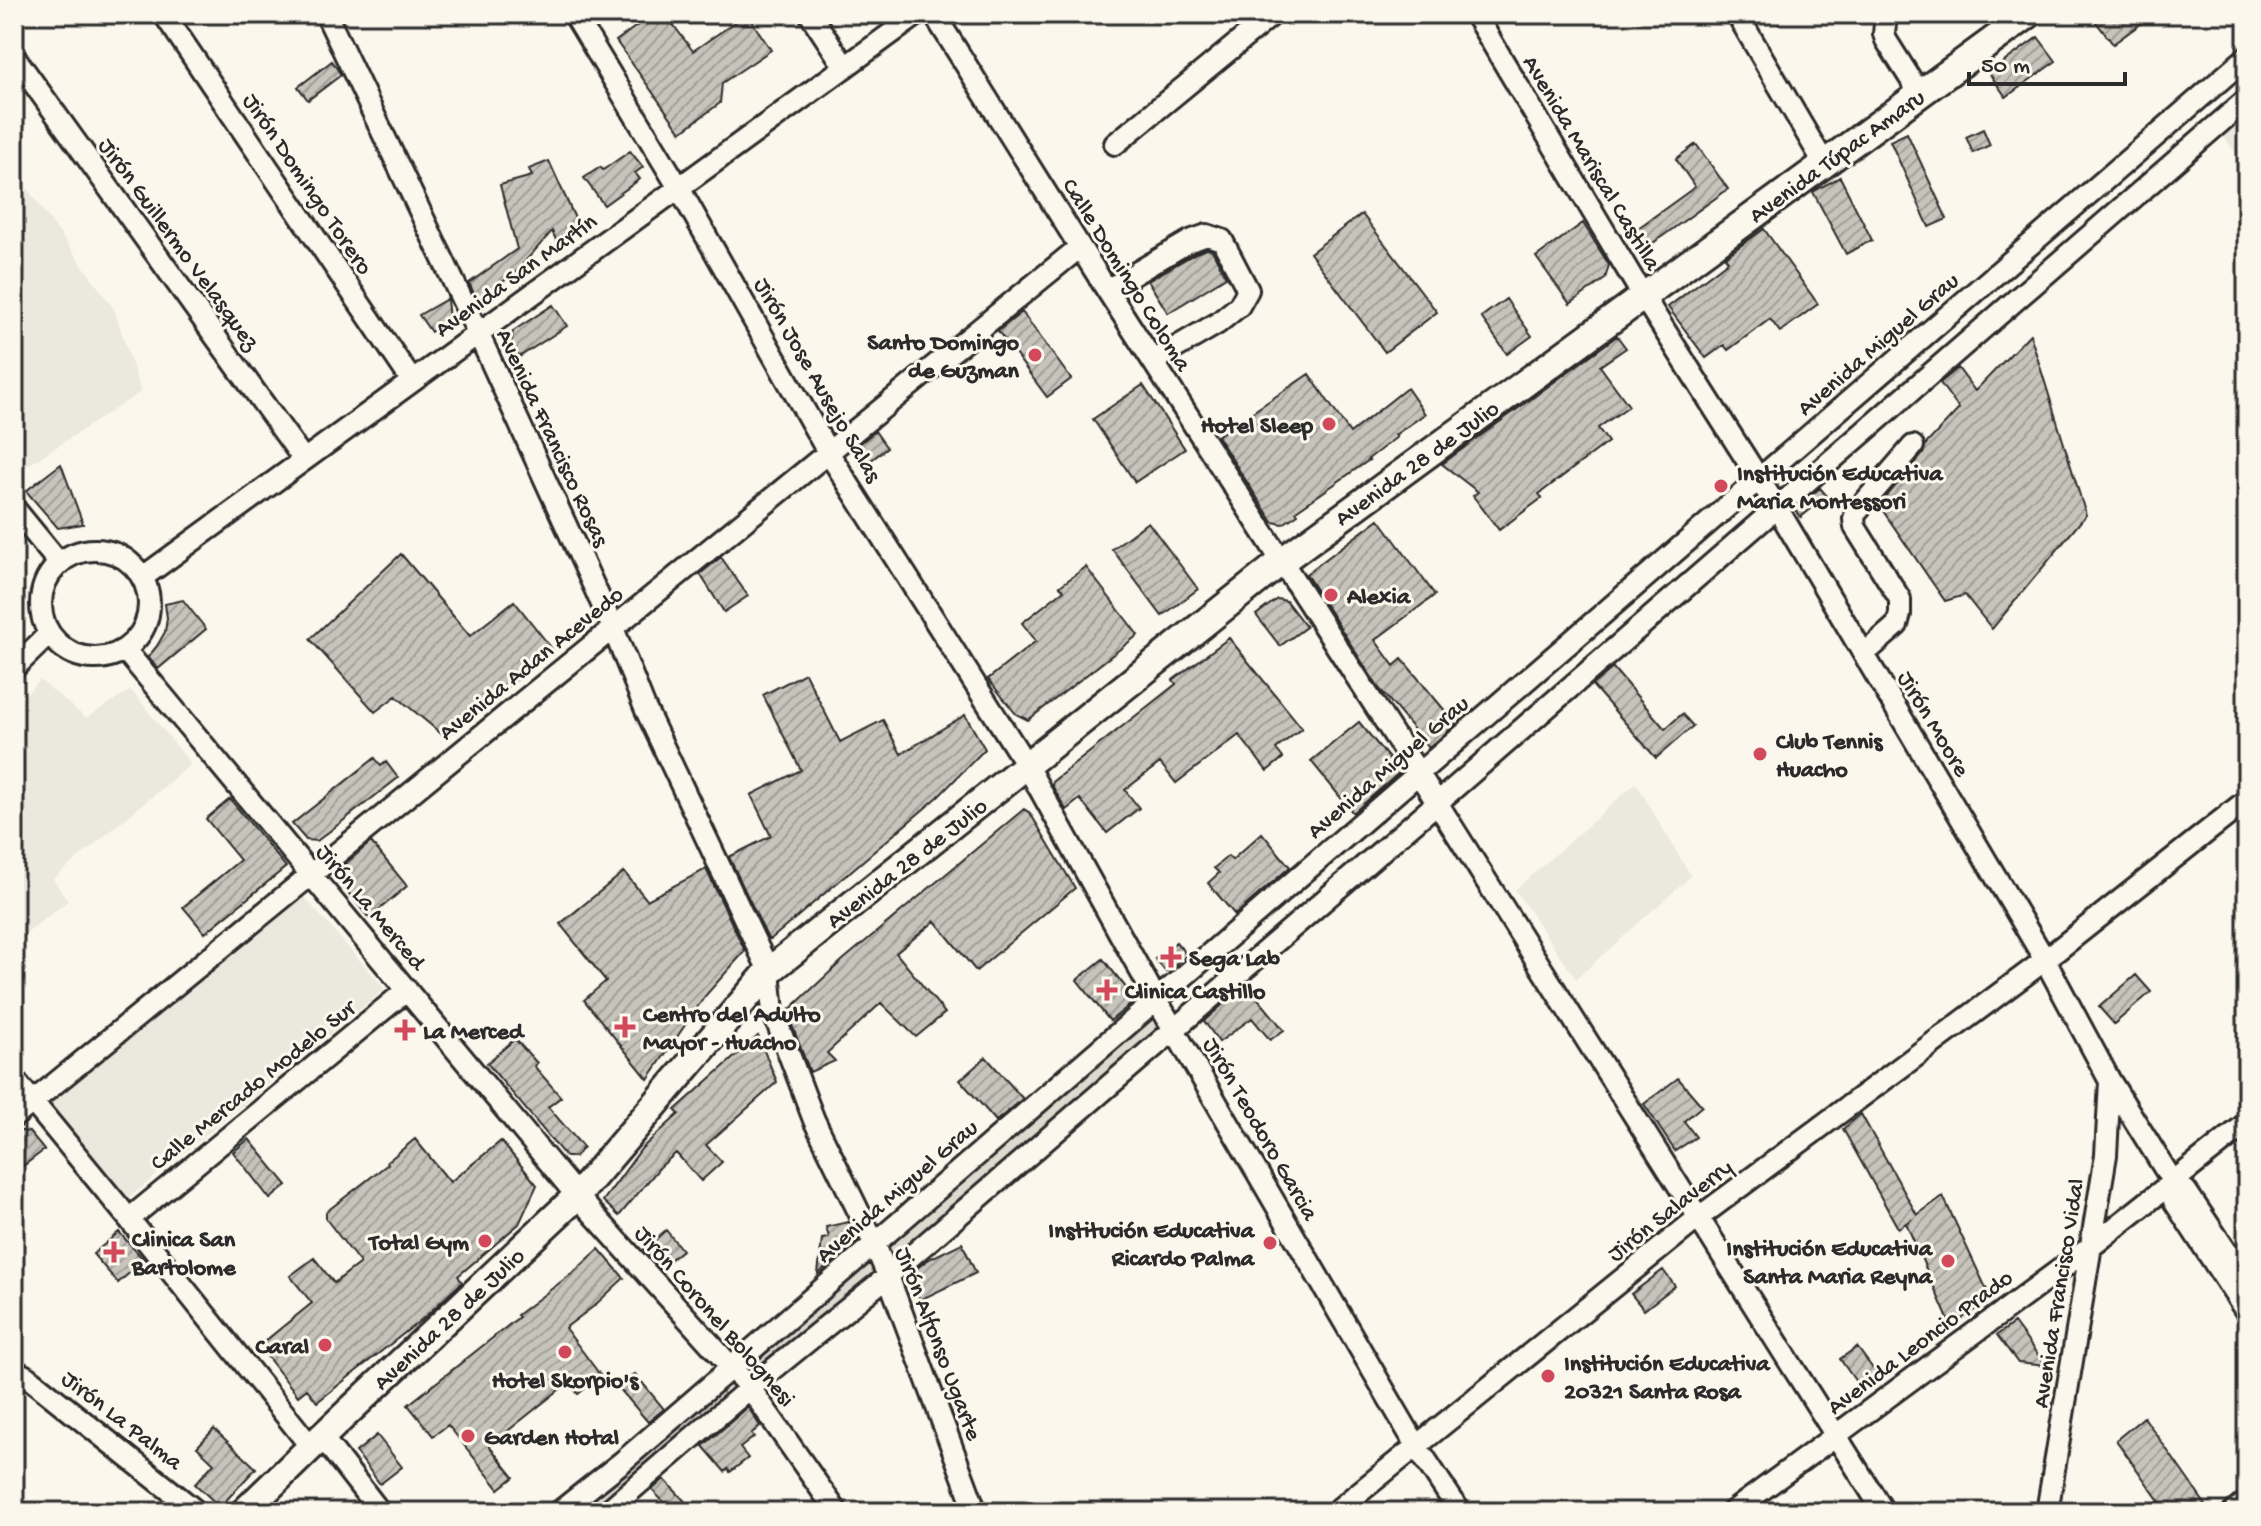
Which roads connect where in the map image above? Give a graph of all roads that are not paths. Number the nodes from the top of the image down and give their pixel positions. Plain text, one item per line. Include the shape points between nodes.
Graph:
1 (164, 14) edge
2 (326, 14) edge
3 (574, 14) edge
4 (810, 14) edge
5 (918, 14) edge
6 (934, 14) edge
7 (1273, 14) edge
8 (1475, 14) edge
9 (1737, 14) edge
10 (1886, 14) edge
11 (2029, 14) edge
12 (14, 56) edge
13 (2247, 57) edge
14 (845, 67) junction
15 (1920, 94) junction
16 (2247, 99) edge
17 (1115, 144) dead end
18 (1824, 163) junction
19 (679, 188) junction
20 (1080, 247) junction
21 (1107, 290) junction
22 (1643, 296) junction
23 (478, 333) junction
24 (1153, 361) junction
25 (412, 381) junction
26 (1913, 446) dead end
27 (828, 452) junction
28 (304, 460) junction
29 (1760, 479) junction
30 (1776, 506) junction
31 (14, 508) edge
32 (1282, 561) junction
33 (59, 563) junction
34 (143, 577) junction
35 (613, 628) junction
36 (49, 634) junction
37 (125, 650) junction
38 (1864, 654) junction
39 (14, 668) edge
40 (1027, 766) junction
41 (1419, 774) junction
42 (2247, 800) edge
43 (1437, 803) junction
44 (311, 874) junction
45 (2045, 960) junction
46 (769, 971) junction
47 (407, 990) junction
48 (1156, 999) junction
49 (1174, 1029) junction
50 (14, 1079) edge
51 (2110, 1081) junction
52 (33, 1101) junction
53 (14, 1117) edge
54 (2247, 1123) edge
55 (2173, 1182) junction
56 (577, 1196) junction
57 (1698, 1218) junction
58 (129, 1219) junction
59 (874, 1243) junction
60 (2092, 1246) junction
61 (888, 1276) junction
62 (2247, 1282) edge
63 (2247, 1313) edge
64 (732, 1367) junction
65 (14, 1370) edge
66 (750, 1388) junction
67 (1836, 1435) junction
68 (316, 1442) junction
69 (1416, 1445) junction
70 (2247, 1501) edge
71 (197, 1512) edge
72 (244, 1512) edge
73 (380, 1512) edge
74 (559, 1512) edge
75 (606, 1512) edge
76 (837, 1512) edge
77 (976, 1512) edge
78 (1335, 1512) edge
79 (1460, 1512) edge
80 (1732, 1512) edge
81 (1884, 1512) edge
82 (2047, 1512) edge
83 (2234, 1512) edge

1 - 25 street, Jirón Domingo Torero
2 - 23 street, Avenida Francisco Rosas
3 - 19 street, Jirón Jose Ausejo Salas
4 - 14 street
5 - 14 street, Avenida San Martín
6 - 20 street, Calle Domingo Coloma
7 - 17 street
8 - 22 street, Avenida Mariscal Castilla
9 - 18 street
10 - 15 street via 1886,40
11 - 15 main road, Avenida Túpac Amaru
12 - 28 street, Jirón Guillermo Velasquez
13 - 29 street, Avenida Miguel Grau
14 - 19 street, Avenida San Martín
15 - 18 main road, Avenida Túpac Amaru
16 - 30 street
18 - 22 main road, Avenida Túpac Amaru
19 - 23 street, Avenida San Martín
19 - 27 street, Jirón Jose Ausejo Salas
20 - 21 street, Calle Domingo Coloma
20 - 27 street, Avenida Adan Acevedo
21 - 24 street, Calle Domingo Coloma
21 - 24 street via 1190,241 1207,235 1222,240 1248,290 1239,306
22 - 29 street, Jirón Moore
22 - 32 main road, Avenida 28 de Julio
23 - 25 street, Avenida San Martín
23 - 35 street, Avenida Francisco Rosas
24 - 32 street, Calle Domingo Coloma
25 - 28 street, Avenida San Martín
26 - 38 street via 1854,519 1900,599 1897,625
27 - 35 street, Avenida Adan Acevedo
27 - 40 street, Jirón Jose Ausejo Salas
28 - 34 street, Avenida San Martín
29 - 30 street, Jirón Moore
29 - 41 street, Avenida Miguel Grau
30 - 38 street, Jirón Moore
30 - 43 street
31 - 33 street
32 - 40 main road, Avenida 28 de Julio
32 - 41 street, Calle Domingo Coloma
33 - 34 street via 72,554 104,550 132,564
33 - 36 street via 42,589 42,620
34 - 37 street via 148,592 146,625
35 - 44 street, Avenida Adan Acevedo
35 - 46 street, Avenida Francisco Rosas
36 - 37 street via 60,647 92,659
36 - 39 street
37 - 44 street, Jirón La Merced
38 - 45 street, Jirón Moore
40 - 46 main road, Avenida 28 de Julio
40 - 48 street, Jirón Teodoro Garcia
41 - 43 street, Calle Domingo Coloma
41 - 48 street, Avenida Miguel Grau
42 - 45 street, Jirón Salaverry
43 - 49 street
43 - 57 street, Calle Domingo Coloma
44 - 47 street, Jirón La Merced
44 - 52 street, Avenida Adan Acevedo
45 - 51 street, Jirón Moore
45 - 57 street, Jirón Salaverry
46 - 56 main road, Avenida 28 de Julio
46 - 59 street, Jirón Alfonso Ugarte via 773,1012 809,1106
47 - 56 street, Jirón La Merced
47 - 58 street, Calle Mercado Modelo Sur
48 - 49 street, Jirón Teodoro Garcia
48 - 59 street, Avenida Miguel Grau
49 - 61 street
49 - 69 street, Jirón Teodoro Garcia
50 - 52 street
51 - 55 street, Jirón Moore
51 - 60 street, Avenida Francisco Vidal via 2106,1155
52 - 53 street, Avenida Adan Acevedo
52 - 58 street
54 - 55 street, Avenida Leoncio Prado
55 - 60 street, Avenida Leoncio Prado
55 - 62 street, Jirón Moore via 2186,1191
55 - 63 street, Jirón Moore via 2174,1201
56 - 64 street, Jirón Coronel Bolognesi
56 - 68 main road, Avenida 28 de Julio
57 - 67 street, Calle Domingo Coloma
57 - 69 street, Jirón Salaverry
58 - 68 street
59 - 61 street, Jirón Alfonso Ugarte
59 - 64 street, Avenida Miguel Grau
60 - 67 street, Avenida Leoncio Prado
60 - 82 street, Avenida Francisco Vidal
61 - 66 street
61 - 77 street, Jirón Alfonso Ugarte
64 - 66 street, Jirón Coronel Bolognesi
64 - 74 street, Avenida Miguel Grau
65 - 71 street, Jirón La Palma
66 - 75 street
66 - 76 street, Jirón Coronel Bolognesi
67 - 80 street, Avenida Leoncio Prado
67 - 81 street, Calle Domingo Coloma
68 - 72 main road, Avenida 28 de Julio
68 - 73 street
69 - 78 street, Jirón Salaverry
69 - 79 street, Jirón Teodoro Garcia
70 - 83 street

